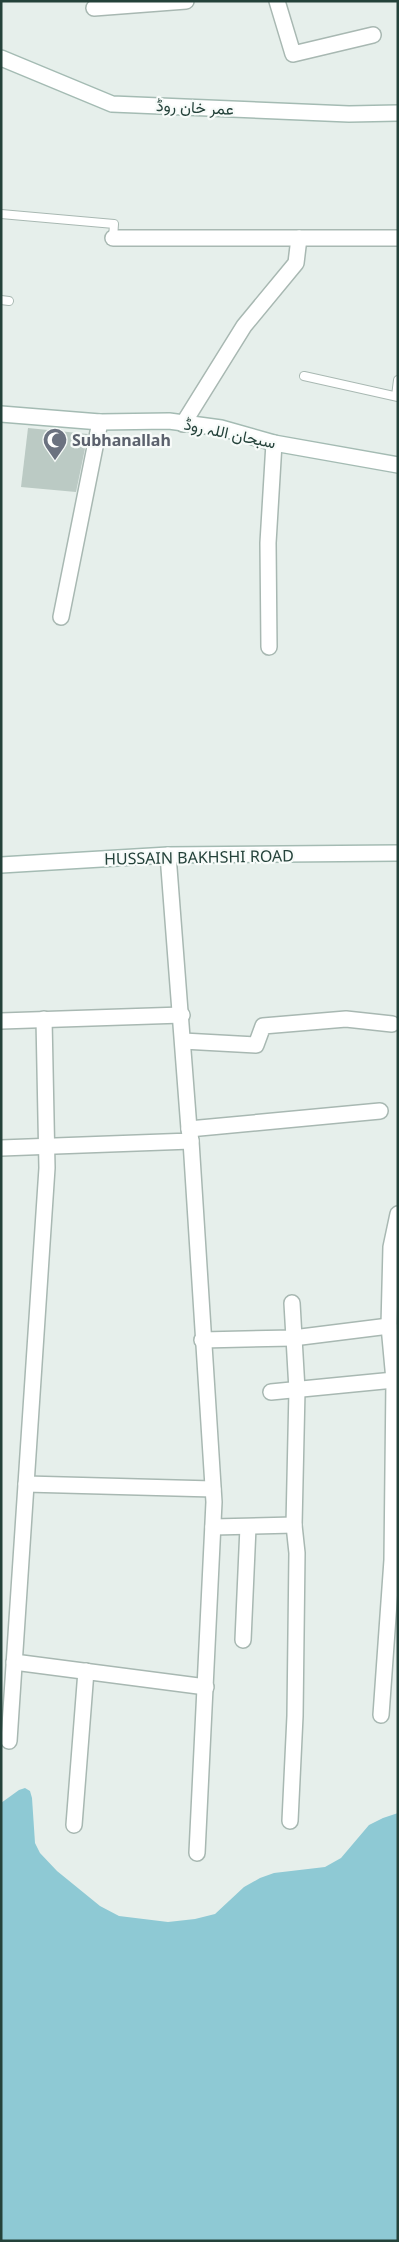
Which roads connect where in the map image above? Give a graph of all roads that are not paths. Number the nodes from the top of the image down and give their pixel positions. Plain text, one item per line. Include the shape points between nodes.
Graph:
1 (186, 1) edge
2 (277, 1) edge
3 (94, 8) dead end
4 (373, 35) dead end
5 (1, 58) edge
6 (398, 113) edge
7 (1, 214) edge
8 (112, 238) joint
9 (299, 238) junction
10 (398, 238) edge
11 (304, 376) dead end
12 (398, 380) edge
13 (397, 396) edge
14 (1, 414) edge
15 (100, 422) junction
16 (184, 424) junction
17 (274, 443) junction
18 (398, 465) edge
19 (61, 617) dead end
20 (269, 646) dead end
21 (398, 853) edge
22 (168, 855) junction
23 (1, 864) edge
24 (182, 1016) junction
25 (44, 1019) junction
26 (1, 1021) edge
27 (392, 1024) dead end
28 (183, 1041) junction
29 (380, 1111) dead end
30 (190, 1135) junction
31 (47, 1147) junction
32 (1, 1148) edge
33 (398, 1214) edge
34 (292, 1303) dead end
35 (389, 1326) junction
36 (293, 1338) junction
37 (202, 1340) junction
38 (394, 1380) junction
39 (297, 1390) junction
40 (271, 1392) dead end
41 (26, 1484) junction
42 (213, 1489) junction
43 (294, 1525) junction
44 (213, 1527) junction
45 (248, 1527) junction
46 (243, 1640) dead end
47 (14, 1662) junction
48 (86, 1671) junction
49 (206, 1687) junction
50 (381, 1715) dead end
51 (9, 1741) dead end
52 (290, 1821) dead end
53 (74, 1825) dead end
54 (198, 1852) dead end

1 - 3 street
2 - 4 street via 292,54
5 - 6 street, عمر خان روڈ via 112,104 349,114
7 - 8 lane via 114,224
8 - 9 street
9 - 10 street
9 - 16 street via 296,263 244,326
11 - 13 lane
12 - 13 lane
14 - 15 street, سبحان اللہ روڈ
15 - 16 street, سبحان اللہ روڈ via 169,421
15 - 19 street
16 - 17 street, سبحان اللہ روڈ via 221,428
17 - 18 street, سبحان اللہ روڈ
17 - 20 street via 268,543
21 - 22 street, HUSSAIN BAKHSHI ROAD
22 - 23 street, HUSSAIN BAKHSHI ROAD
22 - 24 street
24 - 25 street
24 - 28 street
25 - 26 street
25 - 31 street
27 - 28 street via 346,1019 263,1026 256,1045
28 - 30 street
29 - 30 street
30 - 31 street
30 - 37 street
31 - 32 street
31 - 41 street
33 - 35 street via 391,1247
34 - 36 street
35 - 36 street
35 - 38 street
36 - 37 street
36 - 39 street
37 - 42 street
38 - 39 street
38 - 50 street via 392,1560
39 - 40 street
39 - 43 street
41 - 42 street
41 - 47 street
42 - 44 street
43 - 45 street
43 - 52 street via 297,1553 295,1707
44 - 45 street
44 - 49 street
45 - 46 street
47 - 48 street
47 - 51 street
48 - 49 street
48 - 53 street
49 - 54 street

